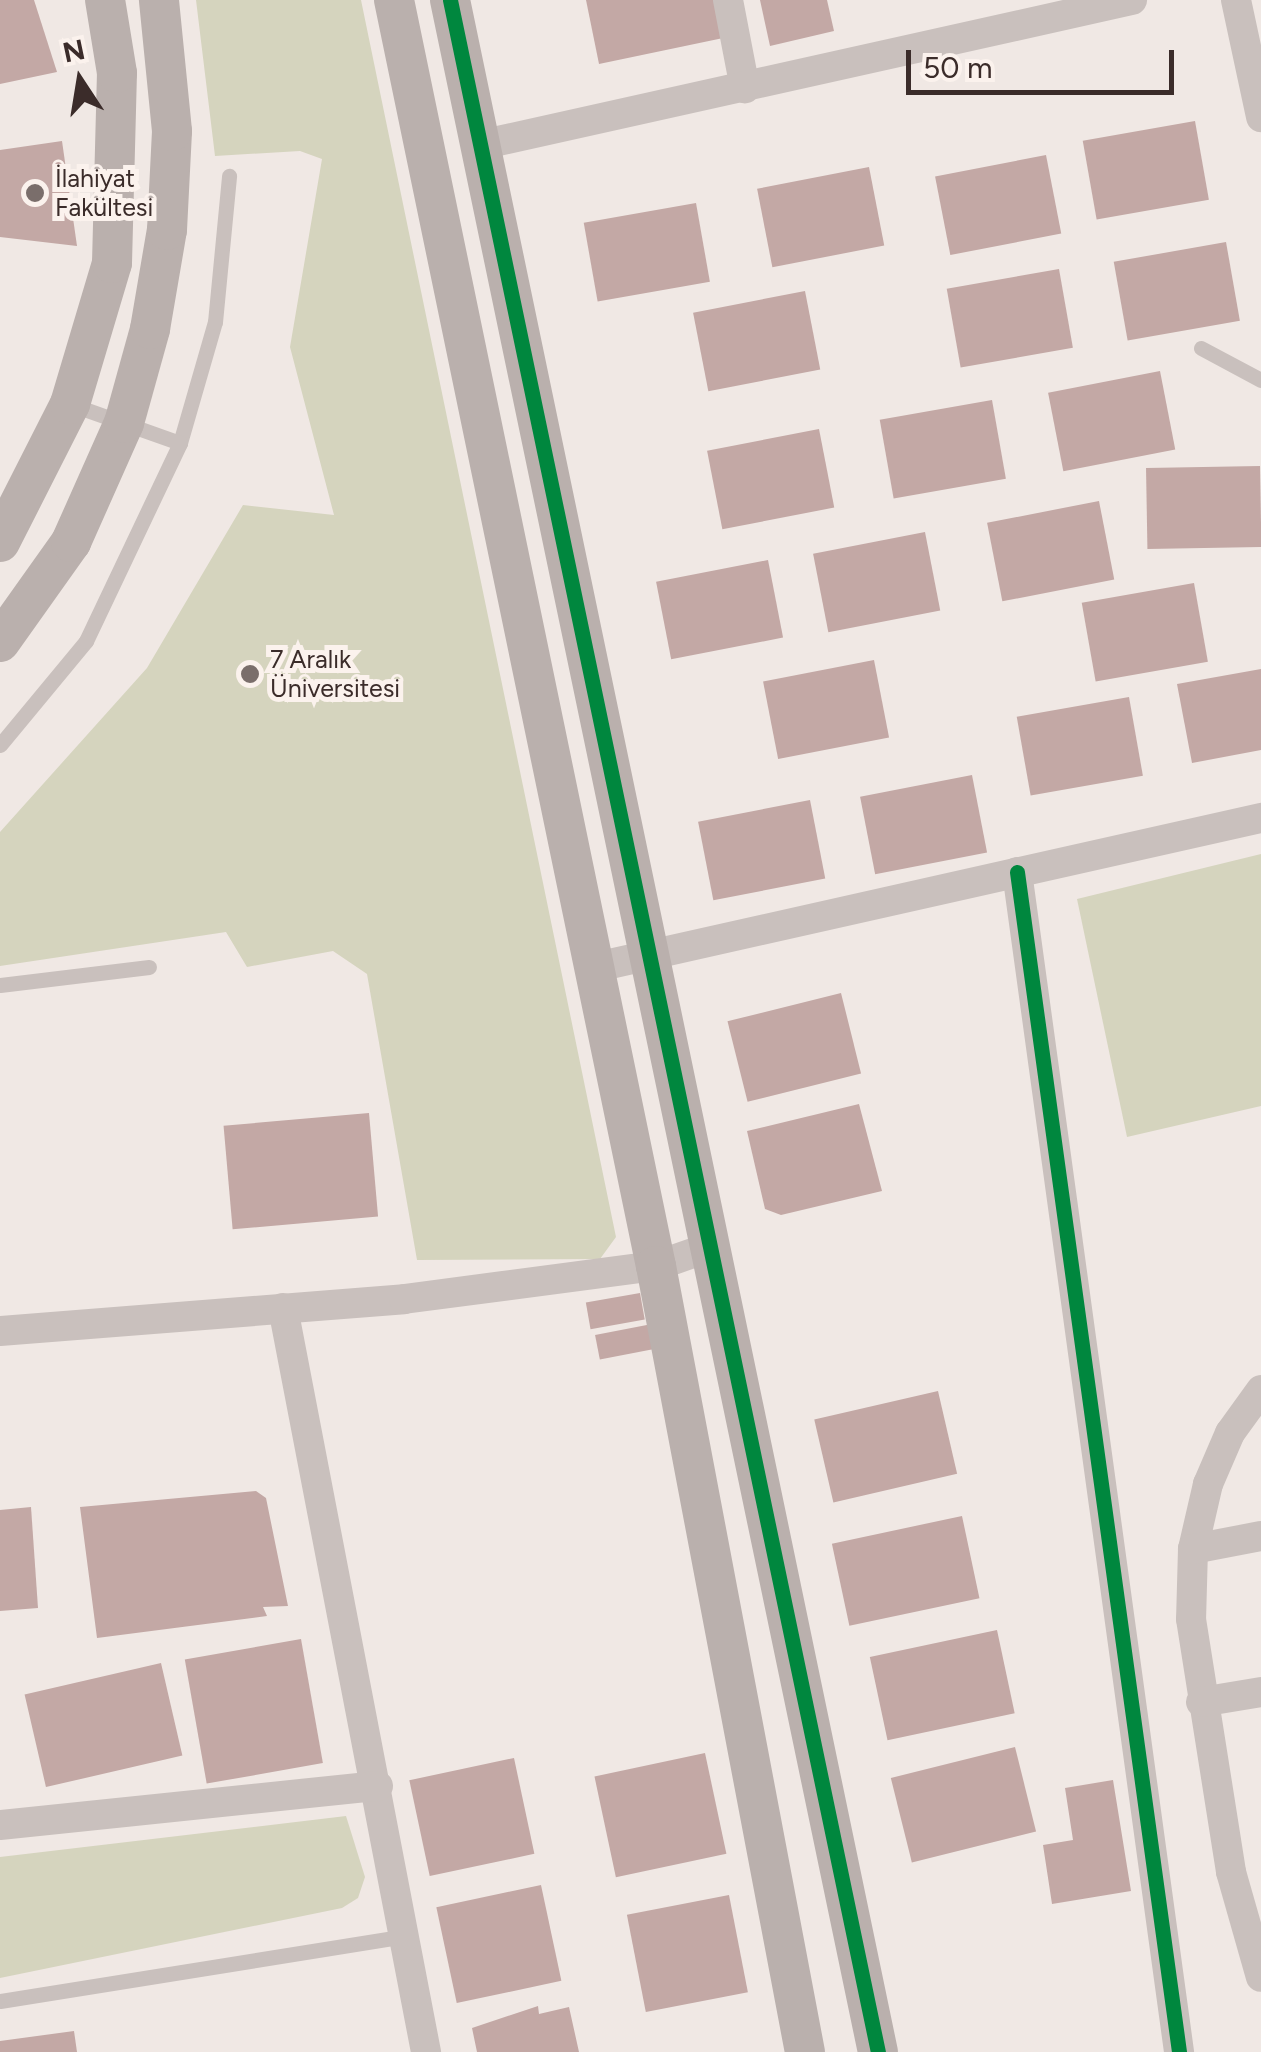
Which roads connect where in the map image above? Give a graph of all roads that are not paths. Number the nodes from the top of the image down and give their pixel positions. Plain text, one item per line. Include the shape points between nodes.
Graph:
1 (105, 0) edge
2 (158, 0) edge
3 (394, 0) edge
4 (450, 0) edge
5 (728, 0) edge
6 (1132, 0) edge
7 (1236, 0) edge
8 (744, 88) junction
9 (1261, 116) edge
10 (480, 145) junction
11 (229, 176) dead end
12 (1202, 348) dead end
13 (1261, 380) edge
14 (70, 404) junction
15 (124, 423) junction
16 (180, 443) junction
17 (0, 542) edge
18 (0, 642) edge
19 (0, 745) edge
20 (1261, 818) edge
21 (1018, 872) junction
22 (648, 954) junction
23 (149, 967) dead end
24 (592, 968) junction
25 (0, 985) edge
26 (710, 1247) junction
27 (656, 1266) junction
28 (282, 1308) junction
29 (0, 1331) edge
30 (1261, 1390) edge
31 (1261, 1536) edge
32 (1193, 1548) junction
33 (1261, 1692) edge
34 (1201, 1702) junction
35 (378, 1786) junction
36 (0, 1825) edge
37 (405, 1936) junction
38 (1260, 1973) edge
39 (0, 2001) edge
40 (426, 2052) edge
41 (805, 2052) edge
42 (878, 2052) edge
43 (1179, 2052) edge

1 - 14 street via 118,73 112,263
2 - 15 street via 172,130 167,230
3 - 24 street
4 - 10 street
5 - 8 street
6 - 8 street
7 - 9 street
8 - 10 street
10 - 22 street
11 - 16 lane via 214,322
12 - 13 lane
14 - 15 lane
14 - 17 street
15 - 16 lane
15 - 18 street via 70,542
16 - 19 lane via 86,640
20 - 21 street
21 - 22 street
21 - 43 street
22 - 24 street
22 - 26 street
23 - 25 lane
24 - 27 street
26 - 27 street
26 - 42 street
27 - 28 street
27 - 41 street
28 - 29 street
28 - 35 street
30 - 32 street via 1230,1432 1208,1484
31 - 32 street
32 - 34 street via 1191,1619
33 - 34 street
34 - 38 street via 1231,1872
35 - 36 street
35 - 37 street
37 - 39 lane
37 - 40 street

